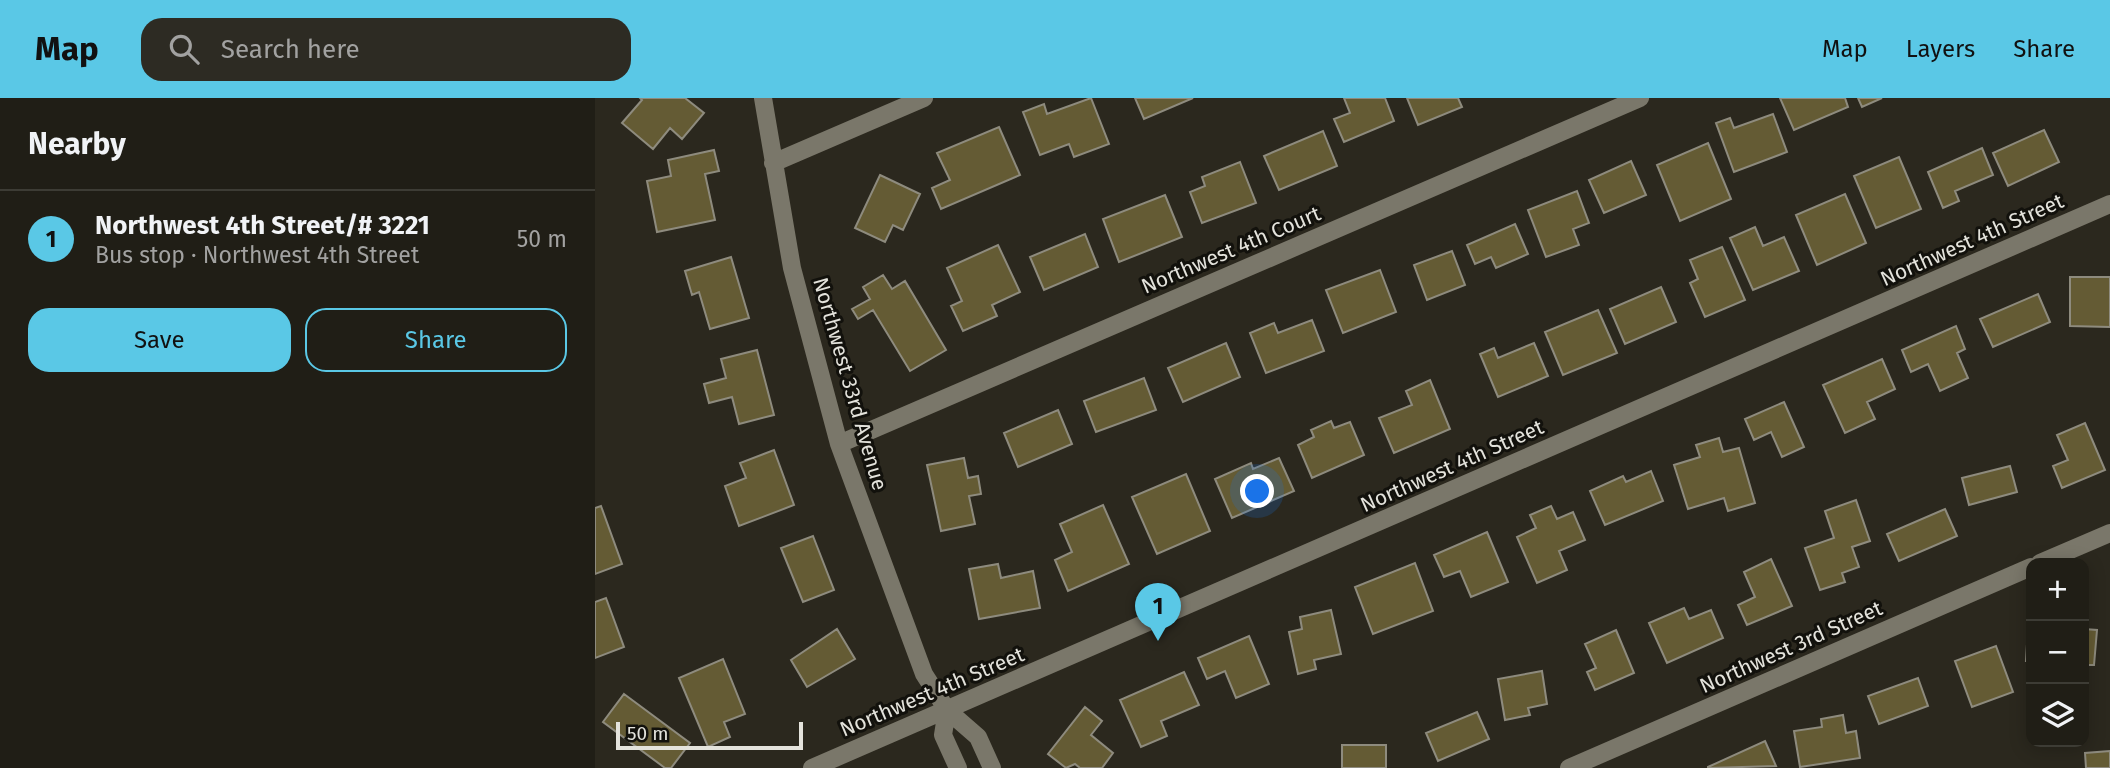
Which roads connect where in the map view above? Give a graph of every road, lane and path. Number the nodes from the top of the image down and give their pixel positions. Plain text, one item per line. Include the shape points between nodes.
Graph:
1 (763, 98) edge
2 (924, 98) edge
3 (1640, 98) edge
4 (772, 163) junction
5 (2110, 204) edge
6 (839, 444) junction
7 (2110, 533) edge
8 (2052, 558) edge
9 (2026, 569) edge
10 (947, 710) junction
11 (812, 768) edge
12 (958, 768) edge
13 (992, 768) edge
14 (1569, 768) edge

1 - 4 street, Northwest 33rd Avenue
2 - 4 street
3 - 6 street, Northwest 4th Court
4 - 6 street, Northwest 33rd Avenue via 793,268
5 - 10 street, Northwest 4th Street
6 - 10 street, Northwest 33rd Avenue via 924,674
7 - 8 street
9 - 14 street, Northwest 3rd Street
10 - 11 street, Northwest 4th Street
10 - 12 street via 943,735
10 - 13 street, Northwest 33rd Avenue via 978,737

